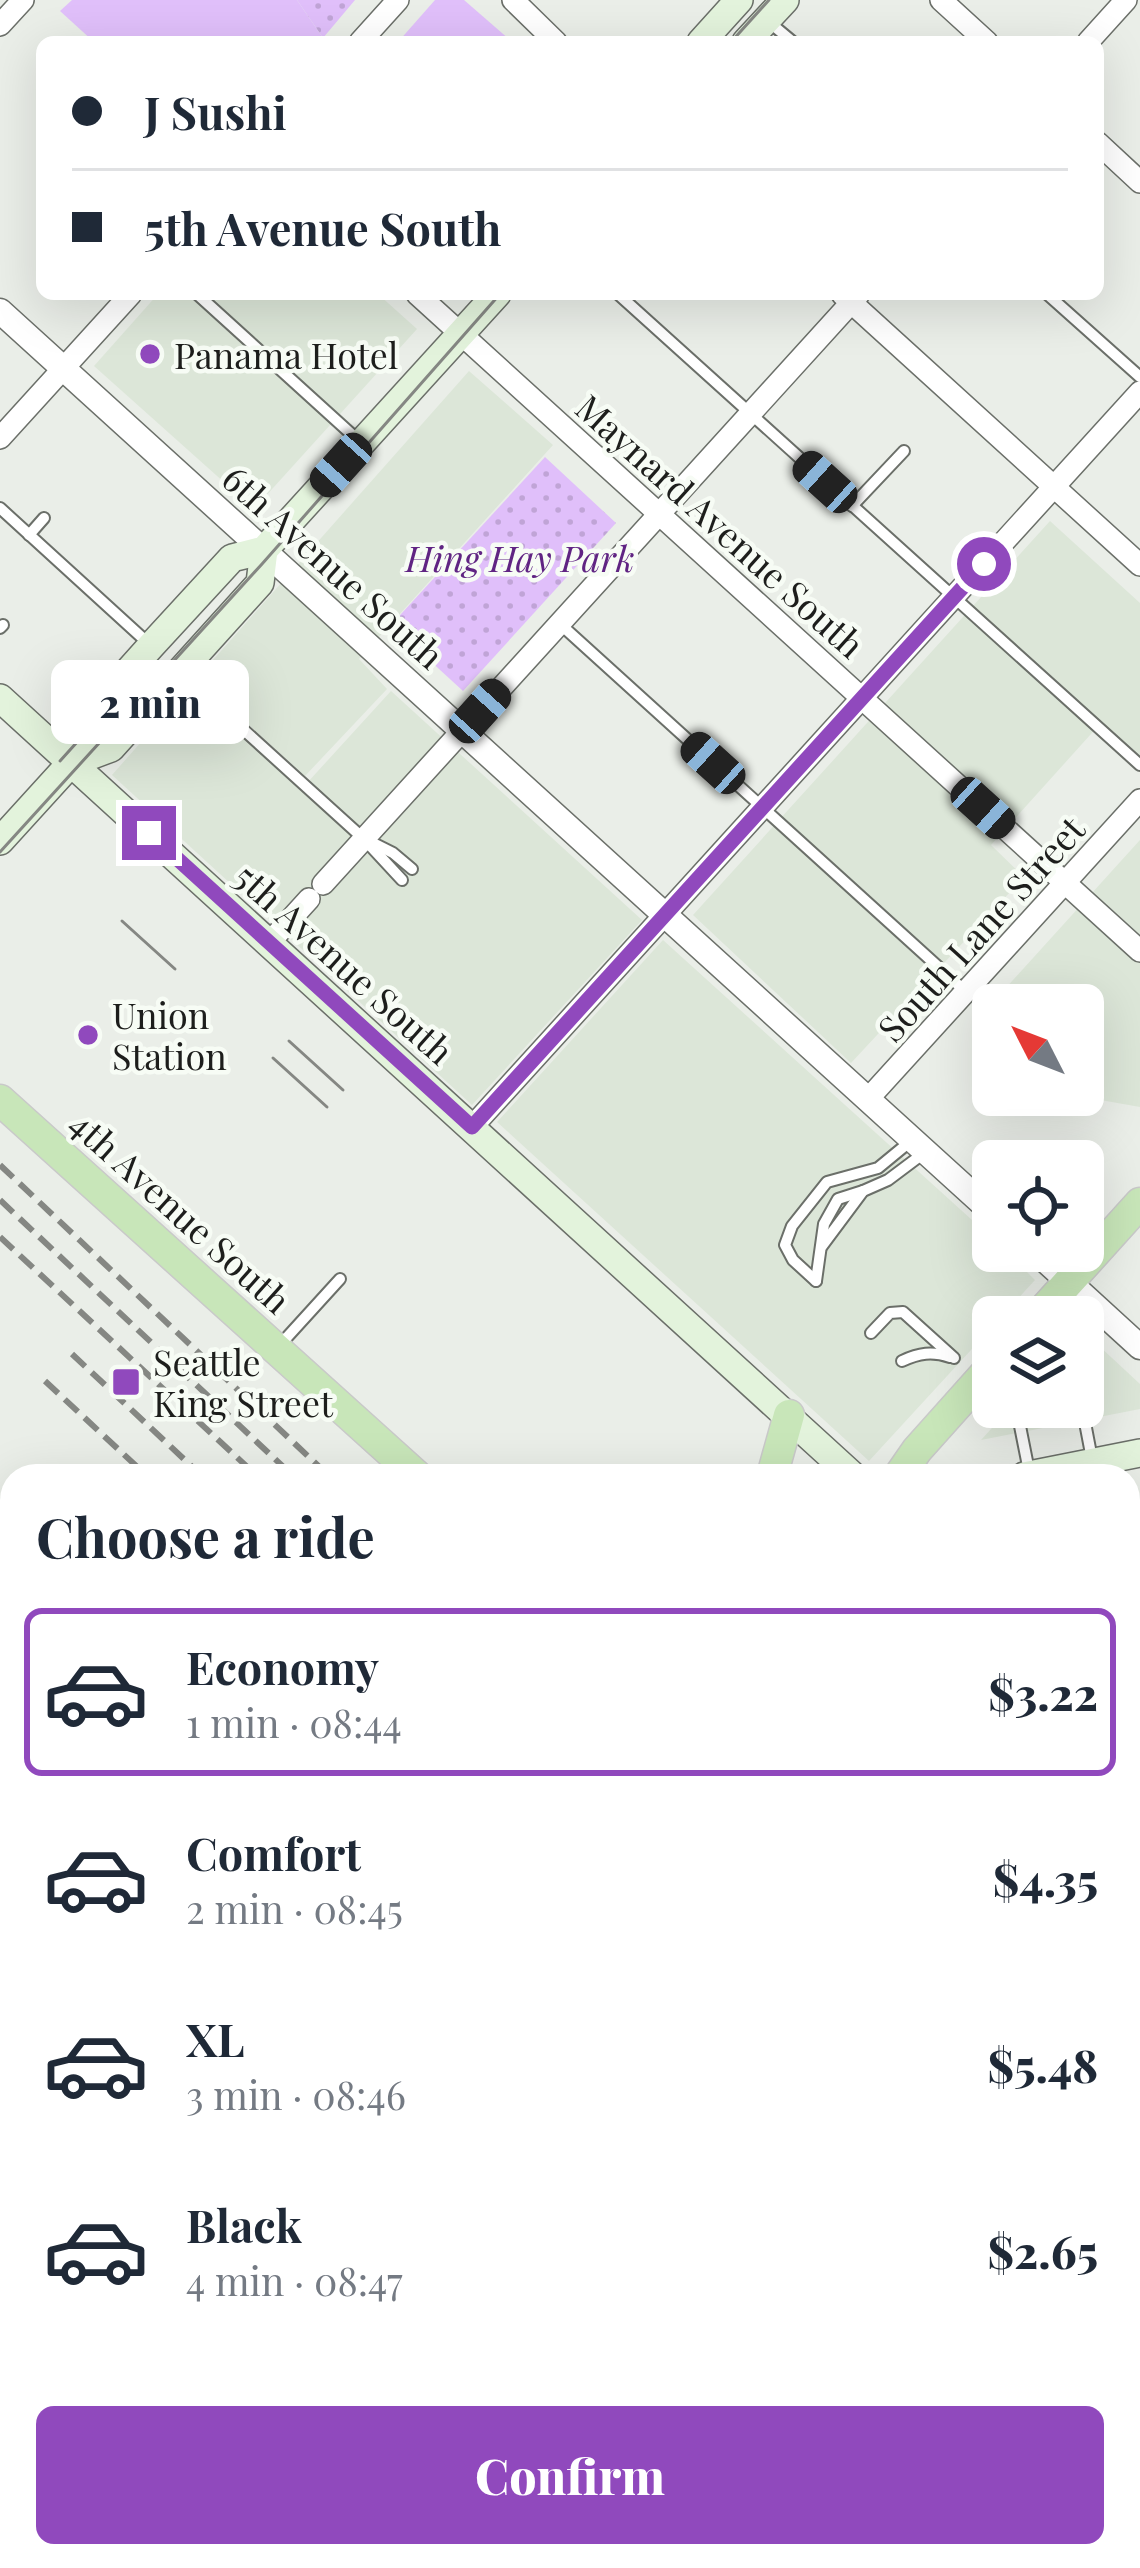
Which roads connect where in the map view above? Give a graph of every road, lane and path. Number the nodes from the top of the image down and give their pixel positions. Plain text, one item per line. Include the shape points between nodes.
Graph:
1 (23, 0) edge
2 (398, 0) edge
3 (739, 0) edge
4 (941, 0) edge
5 (1126, 0) edge
6 (525, 4) edge
7 (776, 10) edge
8 (0, 25) edge
9 (365, 36) edge
10 (546, 36) edge
11 (706, 36) edge
12 (752, 36) edge
13 (980, 36) edge
14 (1093, 36) edge
15 (1104, 149) edge
16 (1140, 182) edge
17 (126, 300) edge
18 (204, 300) edge
19 (423, 300) edge
20 (491, 300) edge
21 (625, 300) edge
22 (847, 300) edge
23 (853, 300) edge
24 (1054, 300) edge
25 (0, 310) edge
26 (460, 334) junction
27 (64, 368) junction
28 (1140, 377) edge
29 (1140, 392) edge
30 (750, 413) junction
31 (0, 438) edge
32 (361, 443) junction
33 (904, 451) dead end
34 (1054, 487) junction
35 (852, 506) junction
36 (0, 508) edge
37 (659, 514) junction
38 (44, 518) dead end
39 (29, 535) junction
40 (264, 550) junction
41 (1140, 566) edge
42 (954, 597) junction
43 (560, 623) junction
44 (151, 646) junction
45 (180, 672) junction
46 (0, 698) edge
47 (862, 698) junction
48 (462, 730) junction
49 (71, 763) junction
50 (1140, 765) edge
51 (1140, 800) edge
52 (763, 808) junction
53 (364, 839) junction
54 (0, 841) edge
55 (412, 869) dead end
56 (402, 880) dead end
57 (1065, 883) junction
58 (665, 915) junction
59 (269, 943) junction
60 (1140, 951) edge
61 (966, 992) junction
62 (0, 1100) edge
63 (868, 1100) junction
64 (0, 1123) edge
65 (472, 1127) junction
66 (919, 1146) junction
67 (50, 1148) junction
68 (972, 1194) edge
69 (1140, 1203) edge
70 (1058, 1272) edge
71 (340, 1280) dead end
72 (1069, 1282) junction
73 (1056, 1296) edge
74 (872, 1333) dead end
75 (1140, 1347) edge
76 (277, 1348) junction
77 (902, 1361) dead end
78 (972, 1396) edge
79 (789, 1415) junction
80 (1016, 1428) edge
81 (1086, 1428) edge
82 (1140, 1453) edge
83 (1093, 1462) junction
84 (404, 1464) edge
85 (775, 1464) edge
86 (840, 1464) edge
87 (907, 1464) edge
88 (1024, 1464) edge
89 (1083, 1464) edge

1 - 8 street
2 - 9 street
3 - 11 main road
4 - 13 street
5 - 14 street
6 - 10 street
7 - 12 main road
15 - 16 street
17 - 27 street
18 - 32 lane
19 - 26 street, Maynard Avenue South
20 - 26 main road
21 - 30 lane
22 - 30 street
23 - 34 street
24 - 28 lane
25 - 27 street, 6th Avenue South
26 - 32 main road
26 - 37 street, Maynard Avenue South
27 - 31 street
27 - 40 street, 6th Avenue South
29 - 34 street
30 - 35 lane
30 - 37 street
32 - 40 main road
33 - 35 lane
34 - 41 street
34 - 42 street
35 - 42 lane
36 - 39 lane
37 - 43 street
37 - 47 street, Maynard Avenue South
38 - 39 lane
39 - 44 lane
40 - 44 main road via 232,558
40 - 45 main road via 260,583
40 - 48 street, 6th Avenue South
42 - 47 street
42 - 50 lane
43 - 48 street
43 - 52 lane
44 - 49 main road via 82,723
45 - 49 main road via 111,748
45 - 53 lane
46 - 49 main road, 5th Avenue South
47 - 52 street
47 - 57 street, Maynard Avenue South
48 - 53 street
48 - 58 street, 6th Avenue South
49 - 54 main road
49 - 59 main road, 5th Avenue South
51 - 57 street, South Lane Street
52 - 58 street
52 - 61 lane
53 - 55 lane
53 - 56 lane
53 - 59 street
57 - 60 street, Maynard Avenue South
57 - 61 street, South Lane Street
58 - 63 street, 6th Avenue South
58 - 65 street
59 - 65 main road, 5th Avenue South
61 - 63 street, South Lane Street
62 - 67 main road, 4th Avenue South
63 - 66 street, 6th Avenue South
64 - 67 main road
65 - 79 main road, 5th Avenue South
66 - 66 lane via 827,1182 793,1226 785,1245 793,1260 816,1281 822,1246 863,1191 888,1180
66 - 68 street, 6th Avenue South
67 - 76 main road, 4th Avenue South
69 - 72 main road
70 - 72 street
71 - 76 lane
72 - 73 main road
72 - 75 street
74 - 77 lane via 890,1313 903,1312 954,1358 918,1353
76 - 84 main road, 4th Avenue South
78 - 87 main road
79 - 85 main road
79 - 86 main road, 5th Avenue South
80 - 88 lane
81 - 83 lane
82 - 83 main road
83 - 89 main road

